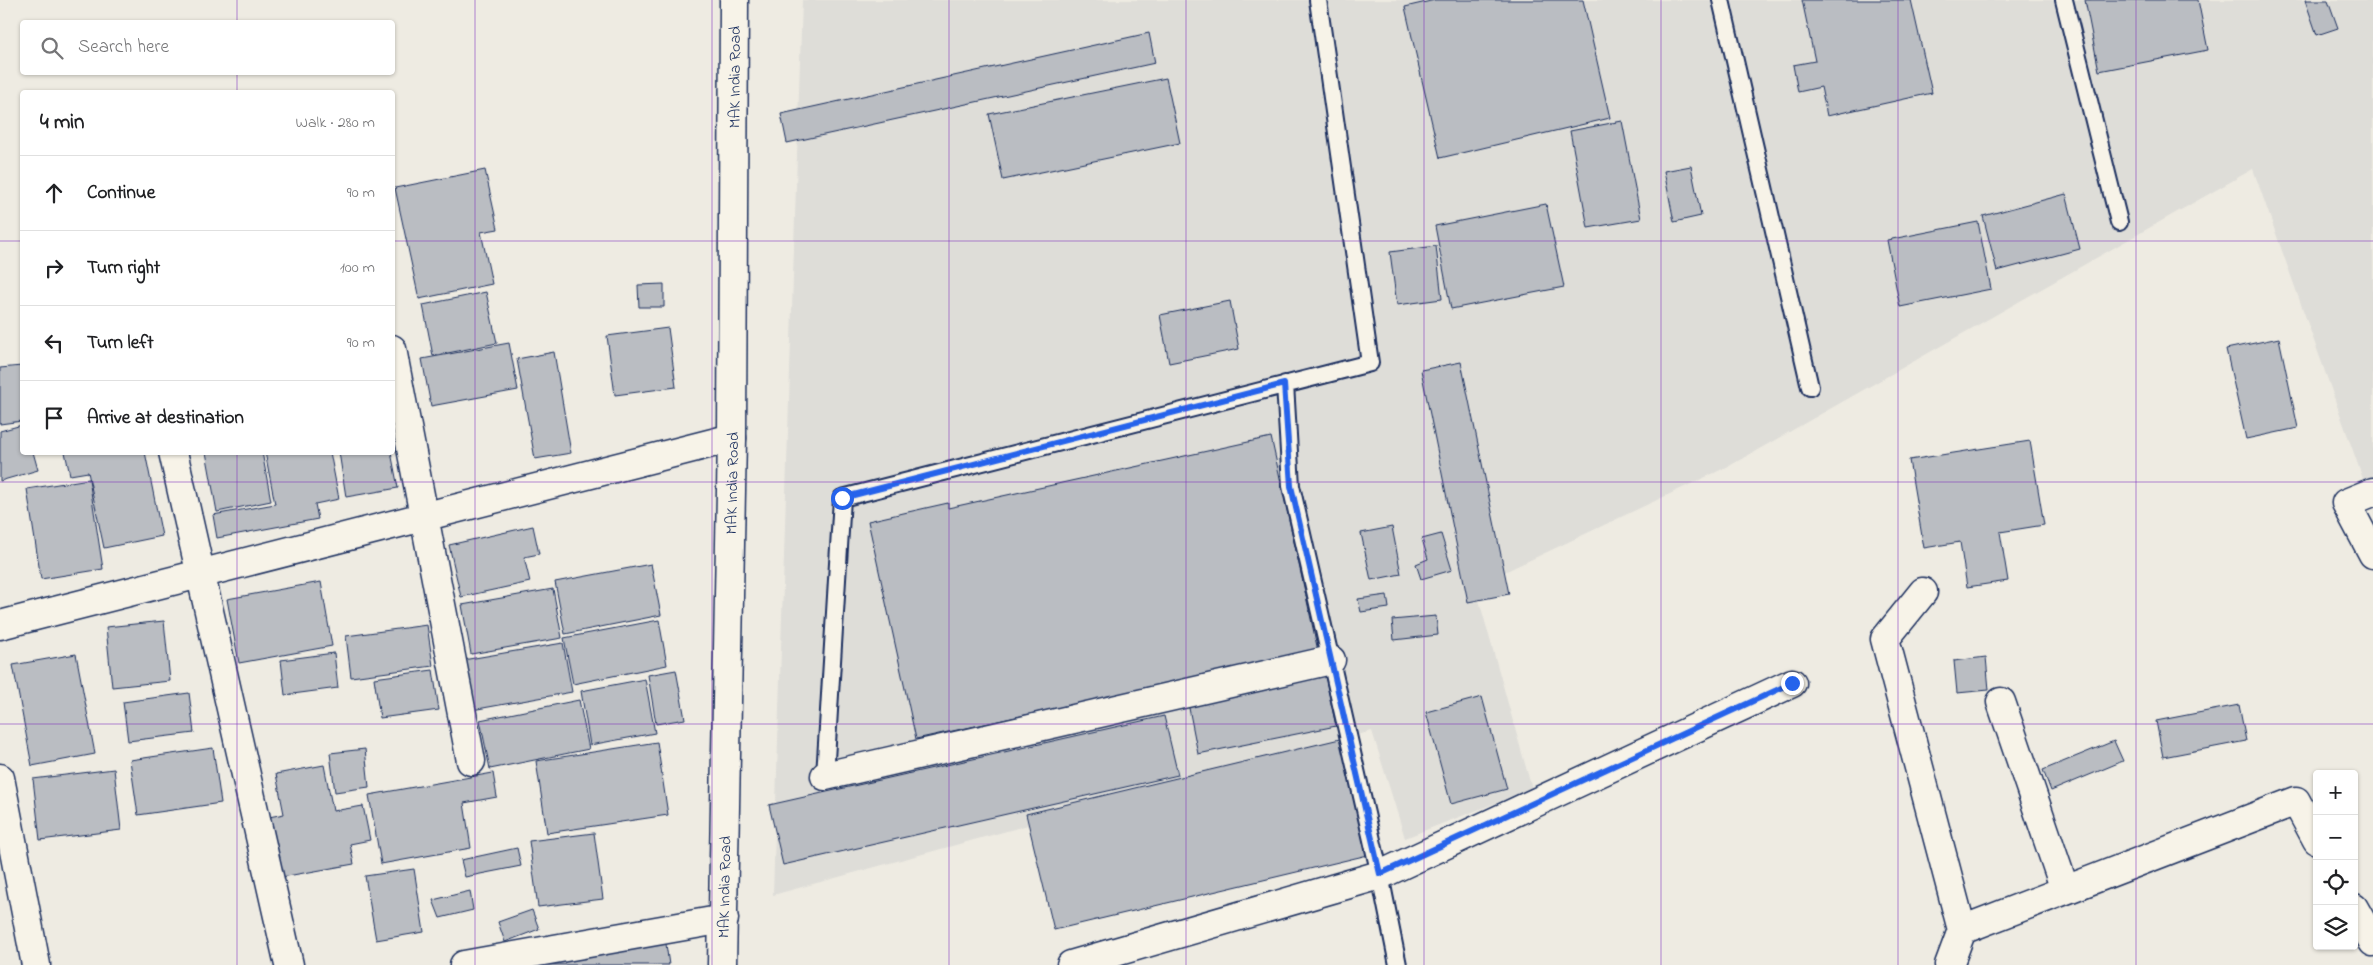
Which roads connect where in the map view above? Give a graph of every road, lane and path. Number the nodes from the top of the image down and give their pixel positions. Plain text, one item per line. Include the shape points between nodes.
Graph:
1 (734, 0) edge
2 (1318, 0) edge
3 (1721, 0) edge
4 (2064, 0) edge
5 (2120, 222) dead end
6 (395, 364) edge
7 (1284, 384) junction
8 (1810, 387) dead end
9 (732, 438) junction
10 (174, 455) edge
11 (2373, 492) edge
12 (425, 516) junction
13 (2373, 554) edge
14 (202, 572) junction
15 (1922, 592) dead end
16 (0, 625) edge
17 (1331, 660) junction
18 (1792, 683) dead end
19 (2001, 702) dead end
20 (472, 761) dead end
21 (826, 776) joint
22 (0, 778) edge
23 (2313, 833) edge
24 (1380, 874) junction
25 (2065, 890) junction
26 (2358, 915) edge
27 (724, 919) junction
28 (1962, 930) junction
29 (2373, 942) edge
30 (36, 965) edge
31 (288, 965) edge
32 (464, 965) edge
33 (722, 965) edge
34 (1071, 965) edge
35 (1398, 965) edge
36 (1949, 965) edge

1 - 9 street, MAK India Road
2 - 7 lane via 1370,363
3 - 8 lane
4 - 5 lane
6 - 12 street
7 - 17 lane via 1291,486
7 - 21 lane via 842,498
9 - 12 street
9 - 27 street, MAK India Road
10 - 14 street
11 - 13 street via 2346,503
12 - 14 street
12 - 20 street
14 - 16 street
14 - 31 street
15 - 28 street via 1885,639
17 - 21 street
17 - 24 lane
18 - 24 street
19 - 25 street
22 - 30 street
23 - 25 street via 2296,801
24 - 34 street
24 - 35 lane
25 - 28 street
26 - 29 street
27 - 32 street
27 - 33 street, MAK India Road
28 - 36 street

